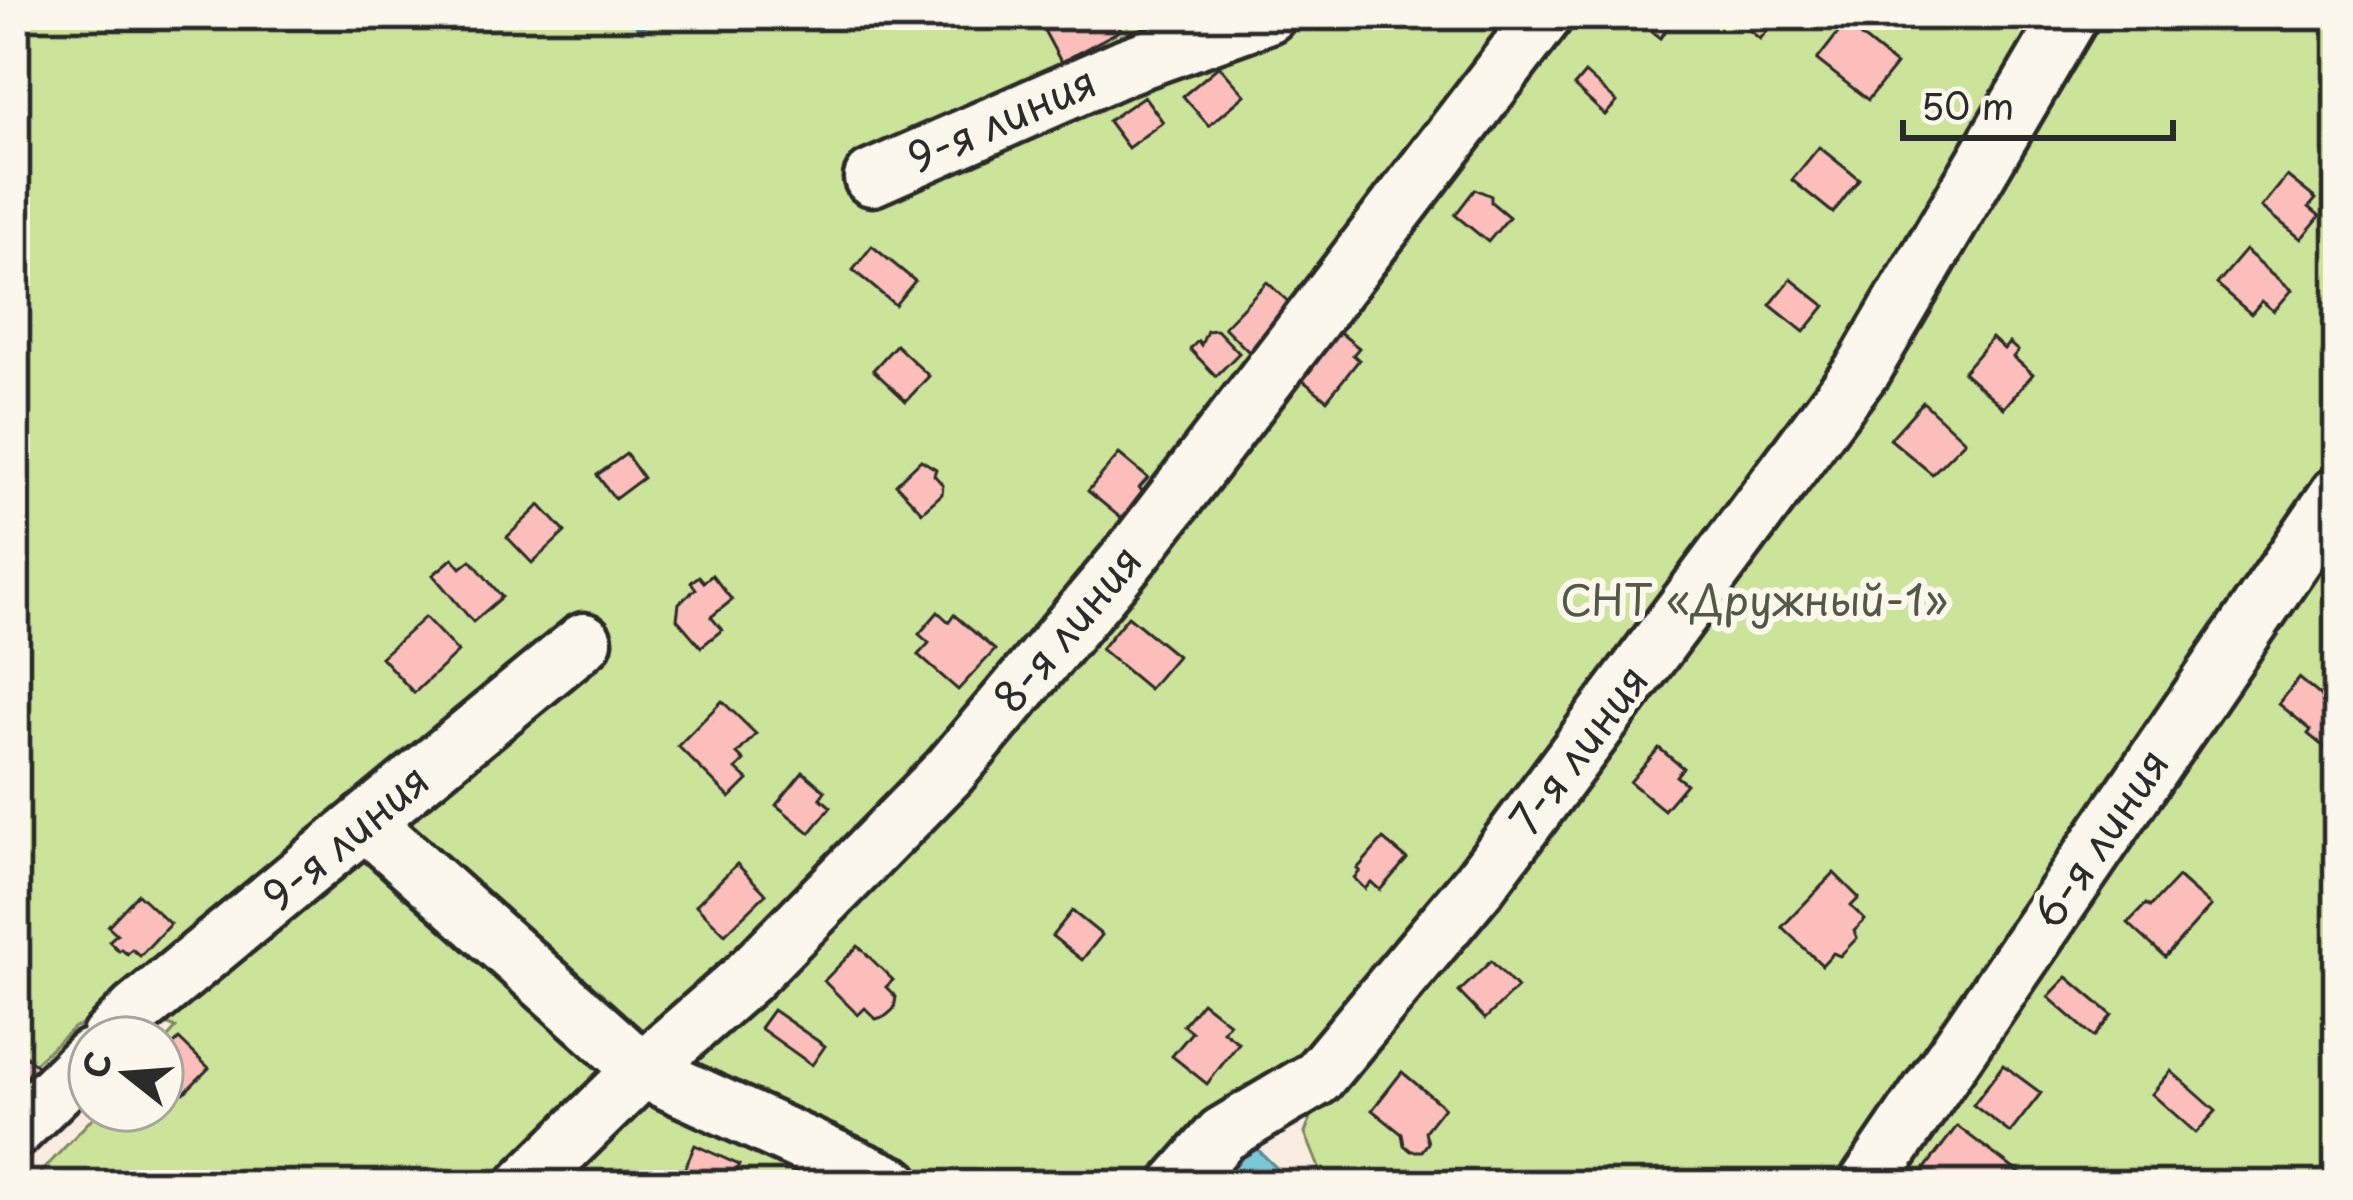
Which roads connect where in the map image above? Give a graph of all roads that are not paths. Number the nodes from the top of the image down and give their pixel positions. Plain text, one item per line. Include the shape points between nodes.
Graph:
1 (1268, 15) edge
2 (1545, 15) edge
3 (2071, 15) edge
4 (872, 178) dead end
5 (2338, 494) edge
6 (584, 641) dead end
7 (365, 822) junction
8 (137, 1014) edge
9 (642, 1070) junction
10 (66, 1080) edge
11 (15, 1130) edge
12 (525, 1185) edge
13 (894, 1185) edge
14 (1178, 1185) edge
15 (1866, 1185) edge

1 - 4 street, 9-я линия via 1126,66
2 - 9 street, 8-я линия via 1133,553 949,772 747,978
3 - 14 street, 7-я линия via 1863,370 1480,883 1317,1078 1222,1135
5 - 15 street, 6-я линия
6 - 7 street, 9-я линия
7 - 8 street, 9-я линия
7 - 9 street
9 - 12 street, 8-я линия
9 - 13 street
10 - 11 street

